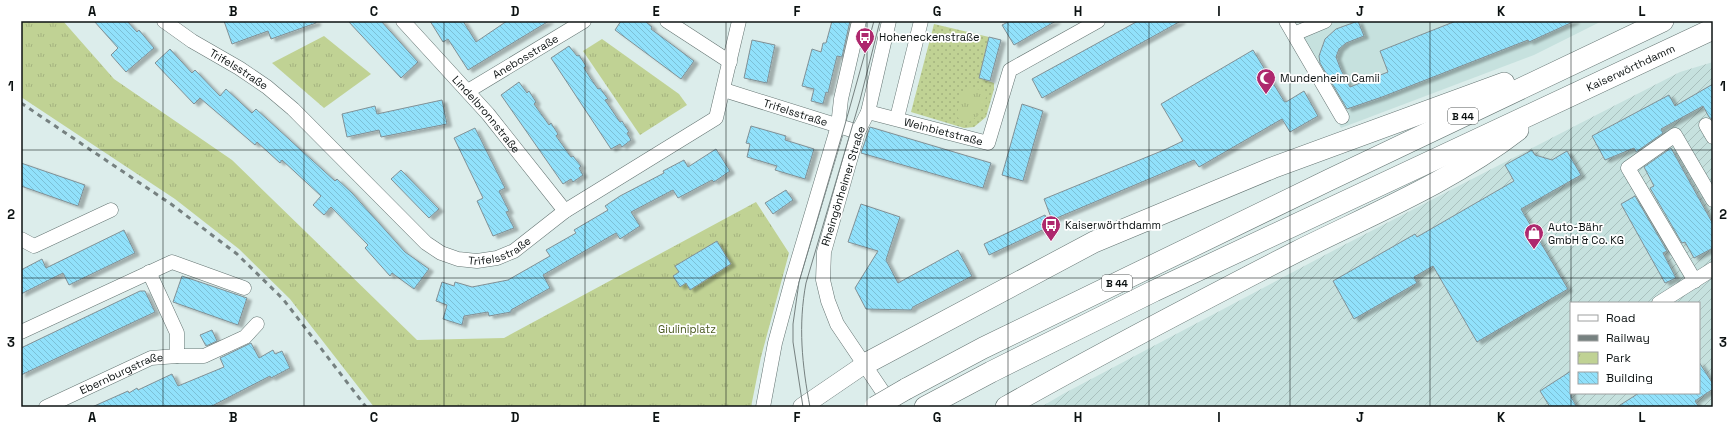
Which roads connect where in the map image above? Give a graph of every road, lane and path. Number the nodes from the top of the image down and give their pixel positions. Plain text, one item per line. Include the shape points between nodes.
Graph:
1 (164, 21) edge
2 (403, 21) edge
3 (584, 21) edge
4 (667, 21) edge
5 (739, 21) edge
6 (859, 21) edge
7 (889, 21) edge
8 (921, 21) edge
9 (1098, 21) edge
10 (1286, 21) edge
11 (1324, 21) edge
12 (1663, 21) edge
13 (1713, 29) edge
14 (1294, 34) junction
15 (1597, 53) junction
16 (730, 62) junction
17 (724, 90) junction
18 (468, 91) junction
19 (1548, 106) junction
20 (868, 112) junction
21 (1342, 117) dead end
22 (897, 118) junction
23 (838, 126) junction
24 (858, 132) junction
25 (1713, 200) edge
26 (111, 210) dead end
27 (565, 211) junction
28 (21, 239) edge
29 (1713, 269) edge
30 (149, 272) junction
31 (1695, 280) junction
32 (244, 288) dead end
33 (1661, 302) edge
34 (257, 324) dead end
35 (21, 332) edge
36 (178, 356) junction
37 (865, 364) junction
38 (46, 407) edge
39 (763, 407) edge
40 (802, 407) edge
41 (874, 407) edge
42 (894, 407) edge
43 (925, 407) edge
44 (1006, 407) edge

1 - 27 street, Trifelsstraße via 267,87 293,109 426,243 441,253 458,259 477,261 497,258 514,251
2 - 18 street, Lindelbronnstraße
3 - 18 street, Anebosstraße
4 - 16 street
5 - 16 street
6 - 23 street, Rheingönheimer Straße via 841,99
7 - 20 street, Rheingönheimer Straße
8 - 22 street
9 - 22 street, Weinbietstraße via 1010,70 988,143
10 - 14 street
11 - 14 street
12 - 15 highway, B 44
13 - 19 highway, Kaiserwörthdamm / B 44
14 - 21 street
15 - 37 highway via 1514,80 1272,168 1094,242
15 - 41 highway, B 44, bridge via 983,348
16 - 17 street
17 - 23 street, Trifelsstraße
17 - 27 street, Trifelsstraße via 716,118
18 - 27 street, Lindelbronnstraße
19 - 43 highway, B 44 via 1154,291
19 - 44 highway via 1495,148 1444,179 1283,259
20 - 22 street, Weinbietstraße
20 - 24 street, Rheingönheimer Straße
23 - 24 street, Trifelsstraße
23 - 39 street, Rheingönheimer Straße via 775,343
24 - 37 street, Rheingönheimer Straße via 824,252 823,280 837,324
25 - 31 street via 1675,135 1628,168
26 - 28 street via 34,246
29 - 31 street
30 - 32 street via 172,262
30 - 35 street
30 - 36 street, Ebernburgstraße via 177,333
31 - 33 street
34 - 36 street, Ebernburgstraße via 245,337 204,356
36 - 38 street, Ebernburgstraße via 151,358
37 - 40 main road
37 - 42 street, Rheingönheimer Straße

